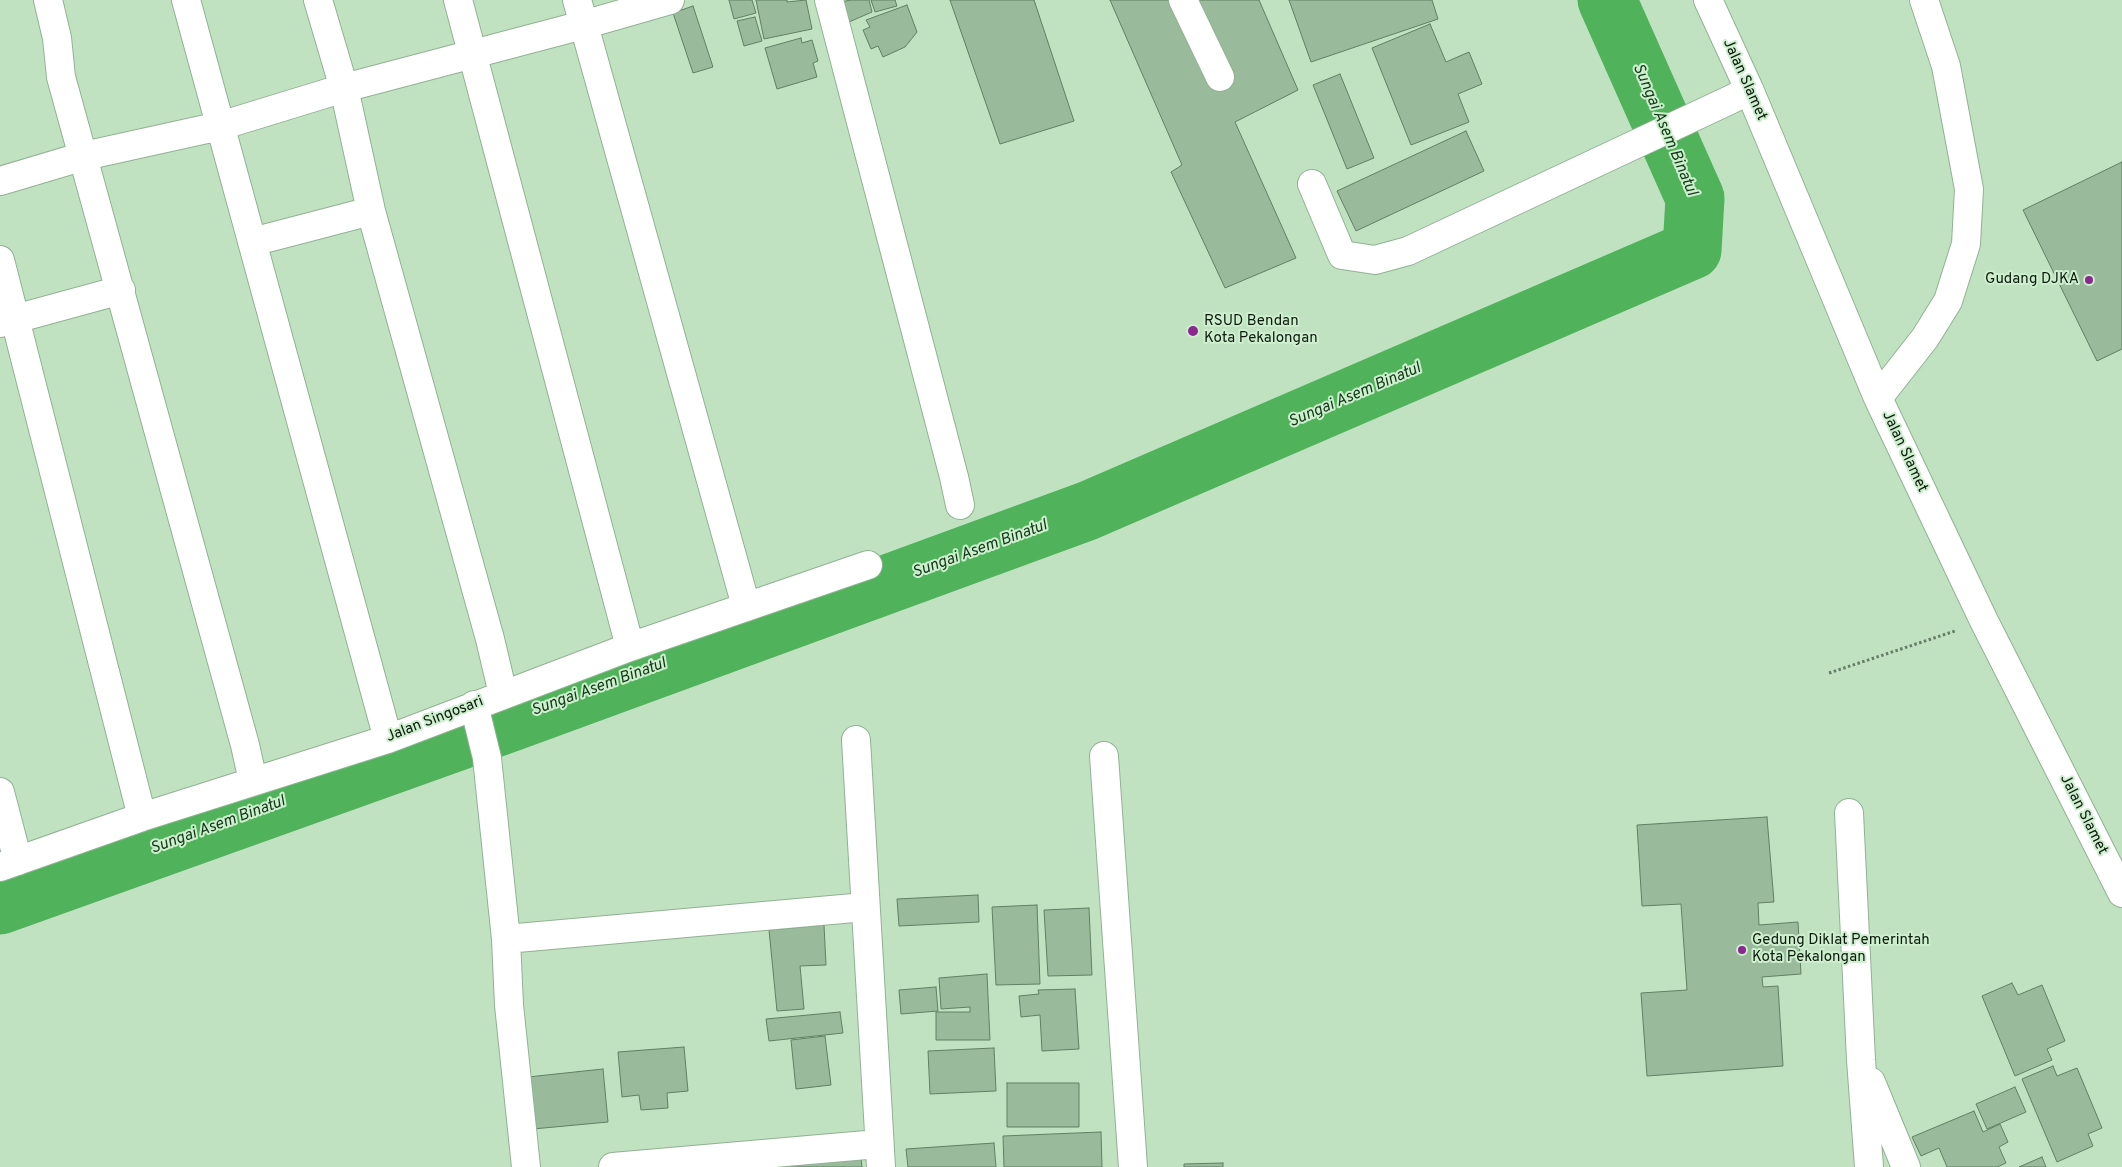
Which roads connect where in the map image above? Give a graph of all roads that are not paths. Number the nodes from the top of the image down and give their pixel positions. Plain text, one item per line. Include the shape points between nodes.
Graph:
1 (48, 0) edge
2 (186, 0) edge
3 (318, 0) edge
4 (458, 0) edge
5 (670, 0) edge
6 (829, 0) edge
7 (1183, 0) edge
8 (1708, 0) edge
9 (1924, 0) edge
10 (580, 13) edge
11 (472, 54) junction
12 (1220, 77) dead end
13 (344, 88) junction
14 (1741, 94) junction
15 (220, 126) junction
16 (84, 156) junction
17 (0, 181) edge
18 (1312, 184) dead end
19 (371, 211) junction
20 (252, 242) junction
21 (0, 260) edge
22 (121, 290) junction
23 (8, 321) edge
24 (1878, 398) junction
25 (960, 505) dead end
26 (868, 565) dead end
27 (746, 606) junction
28 (630, 648) junction
29 (503, 694) junction
30 (477, 714) junction
31 (388, 739) junction
32 (856, 740) dead end
33 (1104, 756) dead end
34 (253, 781) junction
35 (0, 792) edge
36 (1850, 813) dead end
37 (142, 817) junction
38 (9, 864) edge
39 (2122, 894) edge
40 (865, 907) junction
41 (506, 939) junction
42 (1862, 1060) junction
43 (880, 1156) edge
44 (526, 1167) edge
45 (613, 1167) edge
46 (1133, 1167) edge
47 (1869, 1167) edge
48 (1906, 1167) edge

1 - 16 street via 57,38 61,77
2 - 15 street
3 - 13 street
4 - 11 street
5 - 10 street
6 - 25 street
7 - 12 street
8 - 14 street, Jalan Slamet
9 - 24 street via 1946,66 1969,189 1966,244 1948,301 1926,338
10 - 11 street
10 - 27 street
11 - 13 street
11 - 28 street
13 - 15 street
13 - 19 street
14 - 18 street via 1408,251 1375,260 1342,256
14 - 24 street, Jalan Slamet
15 - 16 street
15 - 20 street
16 - 17 street
16 - 22 street
19 - 20 street
19 - 29 street
20 - 31 street
21 - 23 street
22 - 23 street
22 - 34 street
23 - 37 street
24 - 39 street, Jalan Slamet via 1984,621
26 - 27 street, Jalan Singosari
27 - 28 street, Jalan Singosari
28 - 29 street, Jalan Singosari
29 - 30 street, Jalan Singosari
30 - 31 street, Jalan Singosari
30 - 41 street via 487,758
31 - 34 street, Jalan Singosari
32 - 40 street
33 - 46 street
34 - 37 street, Jalan Singosari
35 - 38 street
36 - 42 street
37 - 38 street, Jalan Singosari
40 - 41 street
40 - 43 street
41 - 44 street via 509,1005
42 - 47 street
42 - 48 street
43 - 45 street

